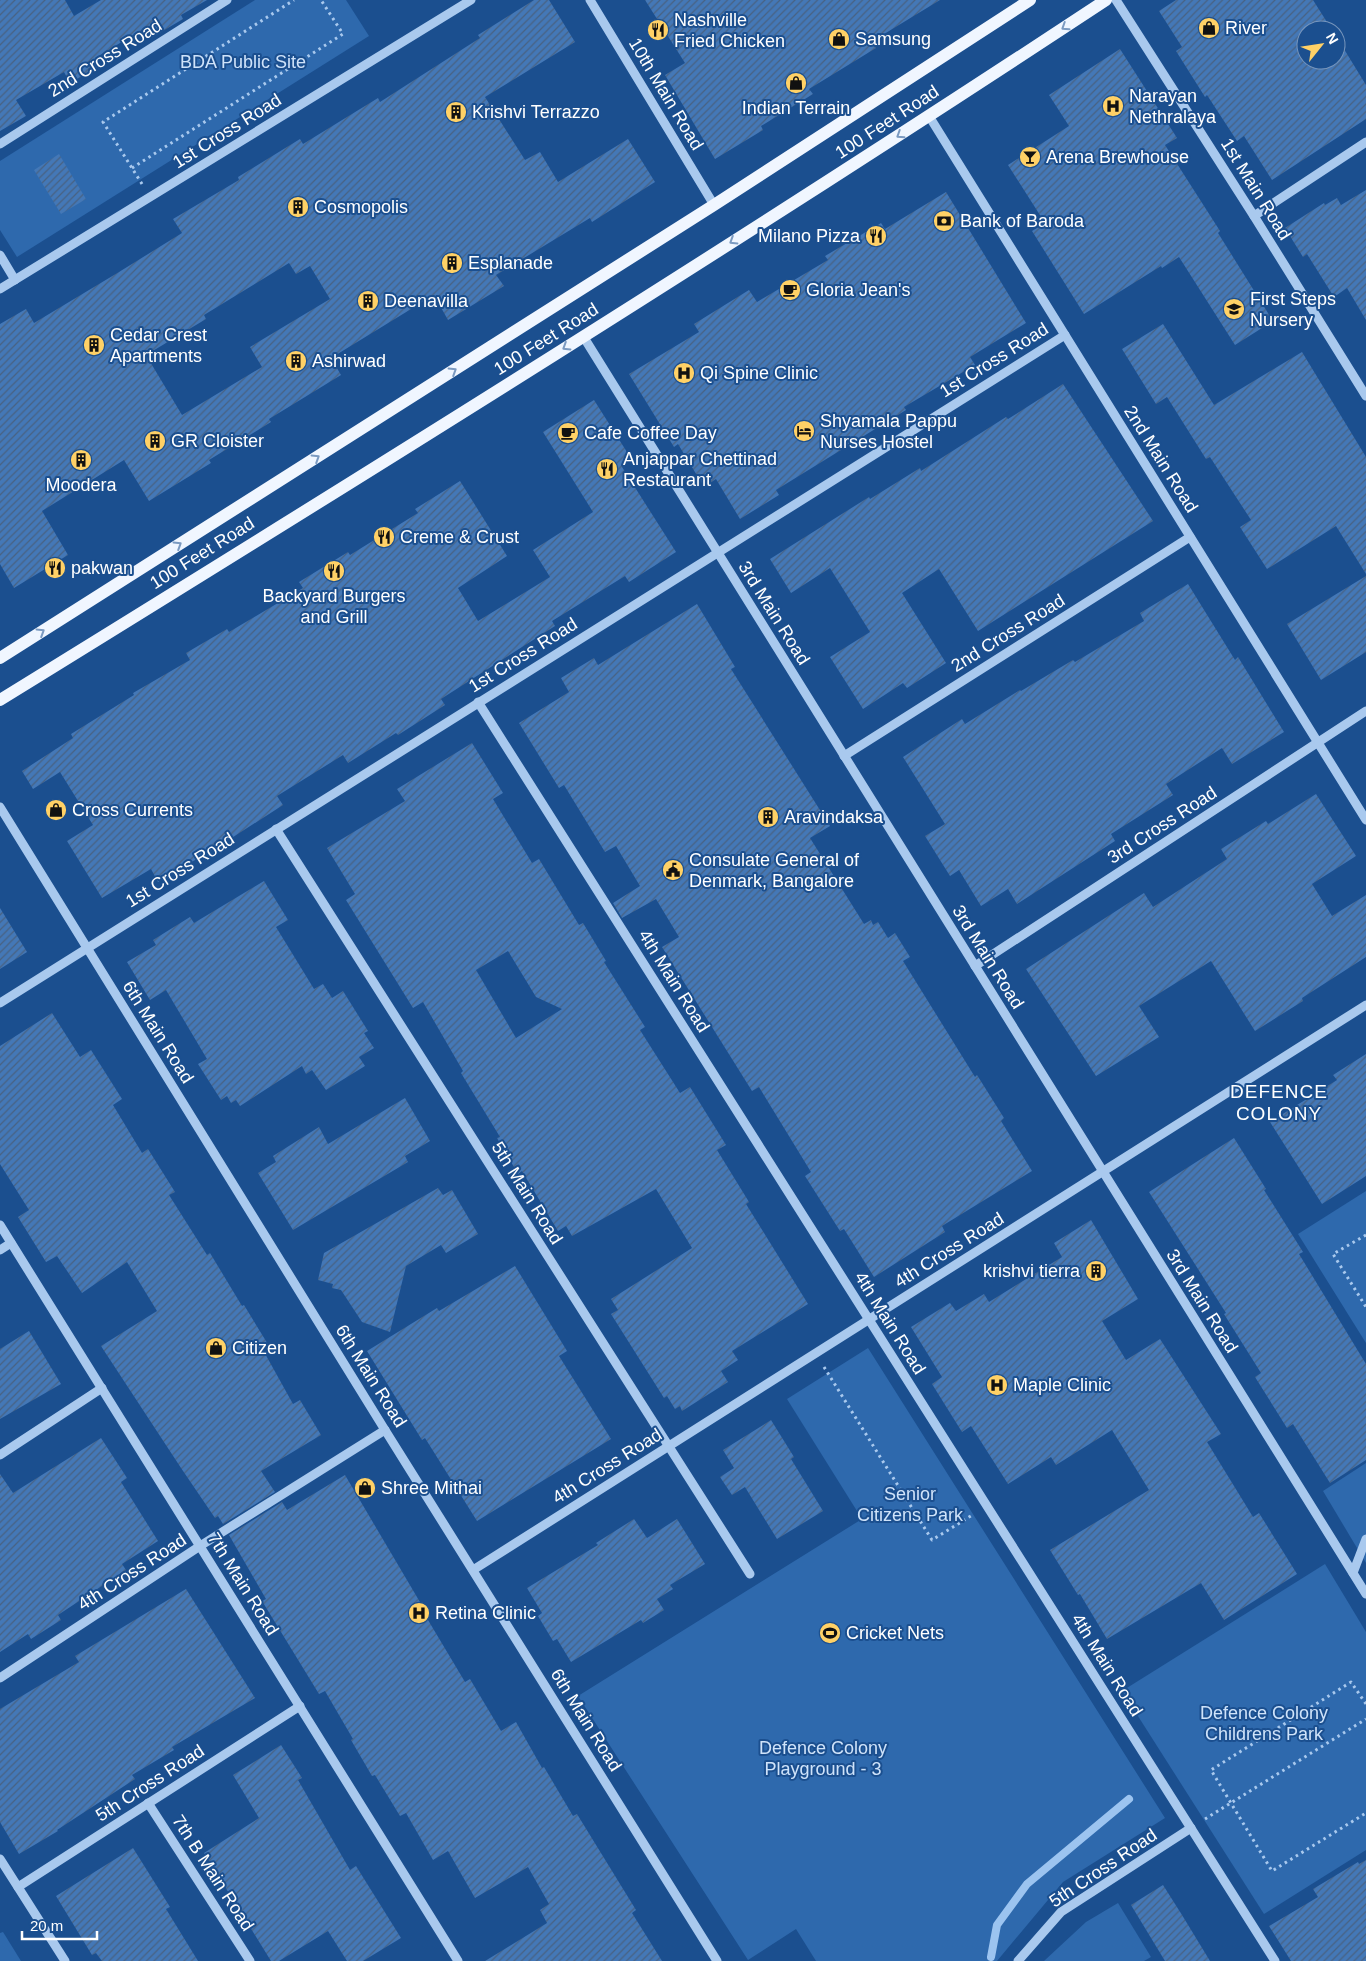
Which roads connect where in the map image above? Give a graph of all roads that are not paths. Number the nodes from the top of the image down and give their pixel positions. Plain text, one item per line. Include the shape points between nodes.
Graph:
1 (227, 0) edge
2 (471, 0) edge
3 (590, 0) edge
4 (1030, 0) edge
5 (1106, 0) edge
6 (1116, 0) edge
7 (929, 116) junction
8 (1366, 142) edge
9 (0, 144) edge
10 (714, 205) junction
11 (1254, 216) junction
12 (0, 255) edge
13 (15, 280) junction
14 (0, 289) edge
15 (1065, 335) junction
16 (583, 336) junction
17 (1366, 396) edge
18 (1190, 536) junction
19 (717, 552) junction
20 (0, 658) edge
21 (0, 700) edge
22 (478, 702) junction
23 (1366, 711) edge
24 (1318, 742) junction
25 (844, 756) junction
26 (0, 807) edge
27 (1366, 820) edge
28 (276, 829) junction
29 (87, 948) junction
30 (975, 966) junction
31 (0, 1003) edge
32 (1366, 1005) edge
33 (1103, 1172) junction
34 (0, 1225) edge
35 (11, 1243) junction
36 (0, 1250) edge
37 (869, 1320) junction
38 (102, 1388) junction
39 (385, 1430) junction
40 (669, 1446) junction
41 (0, 1455) edge
42 (1366, 1539) edge
43 (200, 1546) junction
44 (473, 1570) junction
45 (1353, 1573) junction
46 (750, 1574) dead end
47 (1366, 1594) edge
48 (0, 1678) edge
49 (300, 1706) junction
50 (148, 1803) junction
51 (1191, 1828) junction
52 (0, 1858) edge
53 (18, 1887) junction
54 (65, 1961) edge
55 (250, 1961) edge
56 (458, 1961) edge
57 (717, 1961) edge
58 (1018, 1961) edge
59 (1275, 1961) edge

1 - 9 street, 2nd Cross Road
2 - 13 street, 1st Cross Road
3 - 10 street, 10th Main Road
4 - 10 main road, 100 Feet Road
5 -> 7 main road, 100 Feet Road
6 - 11 street, 1st Main Road
7 - 15 street, 2nd Main Road
7 -> 16 main road, 100 Feet Road
8 - 11 street
20 -> 10 main road, 100 Feet Road
11 - 17 street, 1st Main Road
12 - 13 street
13 - 14 street, 1st Cross Road
15 - 18 street, 2nd Main Road
15 - 19 street, 1st Cross Road
16 - 19 street, 3rd Main Road
16 -> 21 main road, 100 Feet Road
18 - 24 street, 2nd Main Road
18 - 25 street, 2nd Cross Road
19 - 22 street, 1st Cross Road
19 - 25 street, 3rd Main Road
22 - 28 street, 1st Cross Road
22 - 37 street, 4th Main Road
23 - 24 street, 3rd Cross Road
24 - 27 street, 2nd Main Road
24 - 30 street, 3rd Cross Road
25 - 30 street, 3rd Main Road
26 - 29 street, 6th Main Road
28 - 29 street, 1st Cross Road
28 - 40 street, 5th Main Road
29 - 31 street, 1st Cross Road
29 - 39 street, 6th Main Road
30 - 33 street, 3rd Main Road
32 - 33 street, 4th Cross Road
33 - 37 street, 4th Cross Road
33 - 45 street, 3rd Main Road
34 - 35 street, 7th Main Road
35 - 36 street
35 - 38 street, 7th Main Road
37 - 40 street, 4th Cross Road
37 - 51 street, 4th Main Road
38 - 41 street
38 - 43 street, 7th Main Road
39 - 43 street, 4th Cross Road
39 - 44 street, 6th Main Road
40 - 44 street, 4th Cross Road
40 - 46 street, 5th Main Road
42 - 45 street
43 - 48 street, 4th Cross Road
43 - 49 street, 7th Main Road
44 - 57 street, 6th Main Road
45 - 47 street, 3rd Main Road
49 - 50 street, 5th Cross Road
49 - 56 street, 7th Main Road
50 - 53 street, 5th Cross Road
50 - 55 street, 7th B Main Road
51 - 58 street, 5th Cross Road via 1061,1912
51 - 59 street, 4th Main Road
52 - 53 street
53 - 54 street

